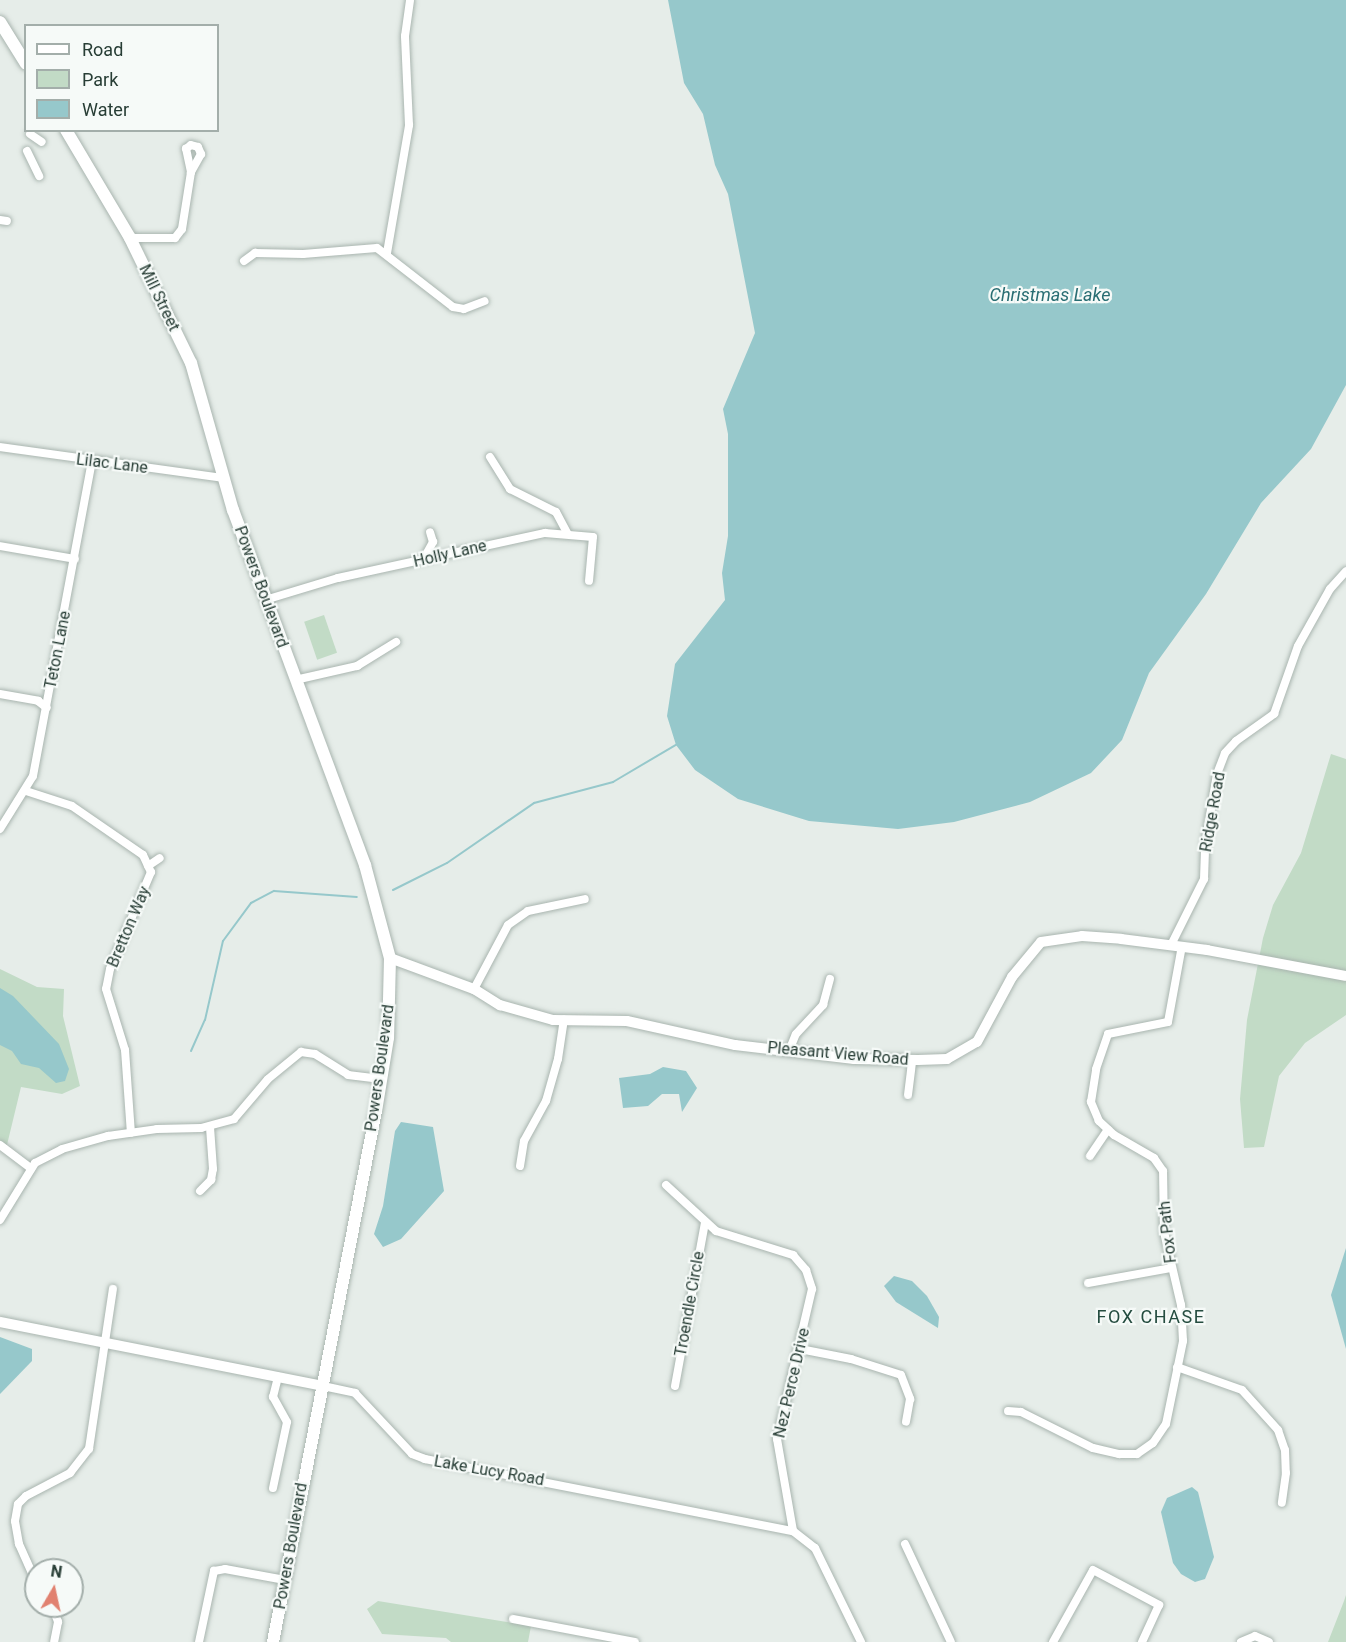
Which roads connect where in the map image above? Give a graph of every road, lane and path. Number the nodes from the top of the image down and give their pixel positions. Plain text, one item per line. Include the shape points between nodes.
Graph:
1 (410, 0) edge
2 (0, 22) edge
3 (24, 61) edge
4 (67, 132) edge
5 (30, 134) dead end
6 (42, 142) dead end
7 (27, 151) dead end
8 (191, 172) dead end
9 (39, 176) dead end
10 (130, 238) junction
11 (387, 253) junction
12 (244, 261) dead end
13 (485, 301) dead end
14 (0, 447) edge
15 (490, 457) dead end
16 (92, 462) junction
17 (224, 478) junction
18 (430, 532) dead end
19 (567, 533) junction
20 (0, 546) edge
21 (75, 560) junction
22 (423, 560) junction
23 (1346, 571) edge
24 (589, 581) dead end
25 (266, 600) junction
26 (396, 642) dead end
27 (295, 680) junction
28 (0, 694) edge
29 (47, 708) junction
30 (26, 791) junction
31 (0, 829) edge
32 (160, 858) dead end
33 (148, 866) junction
34 (585, 899) dead end
35 (1176, 946) junction
36 (390, 958) junction
37 (1346, 976) edge
38 (830, 979) dead end
39 (474, 989) junction
40 (564, 1019) junction
41 (789, 1051) junction
42 (912, 1060) junction
43 (381, 1079) junction
44 (908, 1095) dead end
45 (210, 1127) junction
46 (1108, 1129) junction
47 (131, 1133) junction
48 (0, 1145) edge
49 (1090, 1156) dead end
50 (520, 1166) dead end
51 (31, 1168) junction
52 (666, 1185) dead end
53 (200, 1191) dead end
54 (0, 1220) edge
55 (705, 1222) junction
56 (1171, 1268) junction
57 (1088, 1283) dead end
58 (113, 1289) dead end
59 (0, 1322) edge
60 (103, 1343) junction
61 (800, 1349) junction
62 (1177, 1367) junction
63 (278, 1377) junction
64 (323, 1386) junction
65 (675, 1386) dead end
66 (1008, 1411) dead end
67 (906, 1422) dead end
68 (273, 1488) dead end
69 (1282, 1503) dead end
70 (792, 1531) junction
71 (905, 1544) dead end
72 (25, 1558) edge
73 (285, 1580) junction
74 (56, 1618) edge
75 (513, 1619) dead end
76 (1242, 1640) edge
77 (54, 1642) edge
78 (199, 1642) edge
79 (273, 1642) edge
80 (635, 1642) edge
81 (861, 1642) edge
82 (951, 1642) edge
83 (1053, 1642) edge
84 (1142, 1642) edge
85 (1269, 1642) edge

1 - 11 street via 405,36 409,125
2 - 3 main road
4 - 10 main road, Mill Street
5 - 6 street
7 - 9 street
8 - 10 street via 182,229 176,238
10 - 17 main road, Mill Street via 191,363
11 - 12 street via 377,248 353,247 303,254 255,254
11 - 13 street via 453,307 464,309
14 - 16 street, Lilac Lane
15 - 19 street via 510,489 556,513
16 - 17 street, Lilac Lane
16 - 21 street, Teton Lane
17 - 25 main road, Powers Boulevard
18 - 22 street via 433,542
19 - 22 street, Holly Lane via 527,536
19 - 24 street, Holly Lane via 593,537
20 - 21 street
21 - 29 street, Teton Lane
22 - 25 street, Holly Lane via 317,583
23 - 35 street, Ridge Road via 1330,589 1298,646 1274,714 1225,753 1217,774 1205,845 1204,879
25 - 27 main road, Powers Boulevard
26 - 27 street via 357,666
27 - 36 main road, Powers Boulevard via 364,865
28 - 29 street via 38,701
29 - 30 street, Teton Lane
30 - 31 street, Teton Lane
30 - 33 street, Bretton Way via 72,806 143,855
32 - 33 street
33 - 47 street, Bretton Way via 151,872 147,887 110,969 106,989 125,1050
34 - 39 street via 528,911 508,925
35 - 37 street, Pleasant View Road
35 - 42 street, Pleasant View Road via 1082,936 1041,942 1012,977 977,1042 948,1059
35 - 46 street, Fox Path via 1168,1022 1155,1028 1118,1030 1102,1042 1091,1102 1099,1121
36 - 39 street, Pleasant View Road
36 - 43 main road, Powers Boulevard via 388,1027
38 - 41 street via 823,1005 796,1034
39 - 40 street, Pleasant View Road via 500,1005 529,1015
40 - 41 street, Pleasant View Road via 627,1021 735,1045
40 - 50 street via 549,1091 524,1142
41 - 42 street, Pleasant View Road
42 - 44 street
43 - 45 street via 348,1075 322,1057 301,1052 268,1079 234,1119
43 - 64 main road, Powers Boulevard
45 - 47 street
45 - 53 street via 213,1169 211,1180
46 - 49 street
46 - 56 street, Fox Path via 1154,1158 1162,1171 1164,1232
47 - 51 street via 62,1149
48 - 51 street
51 - 54 street
52 - 55 street, Nez Perce Drive
55 - 61 street, Nez Perce Drive via 716,1231 793,1255 806,1270 812,1289
55 - 65 street, Troendle Circle
56 - 57 street
56 - 62 street, Fox Path via 1183,1341
58 - 60 street
59 - 60 street, Lake Lucy Road
60 - 63 street, Lake Lucy Road
60 - 72 street via 95,1428 89,1449 70,1473 18,1504 15,1521
61 - 67 street via 851,1359 901,1375 910,1399
61 - 70 street, Nez Perce Drive via 777,1439
62 - 66 street, Fox Path via 1166,1424 1153,1443 1137,1454 1093,1448 1021,1412
62 - 69 street via 1242,1390 1278,1430 1287,1473
63 - 64 street, Lake Lucy Road
63 - 68 street via 273,1397 287,1422
64 - 70 street, Lake Lucy Road via 355,1393 412,1454 425,1459
64 - 73 main road, Powers Boulevard
70 - 81 street via 815,1548
71 - 82 street
73 - 78 street via 225,1569 214,1571
73 - 79 main road, Powers Boulevard
74 - 77 street
75 - 80 street
76 - 85 street via 1255,1636
83 - 84 street via 1093,1570 1159,1605

